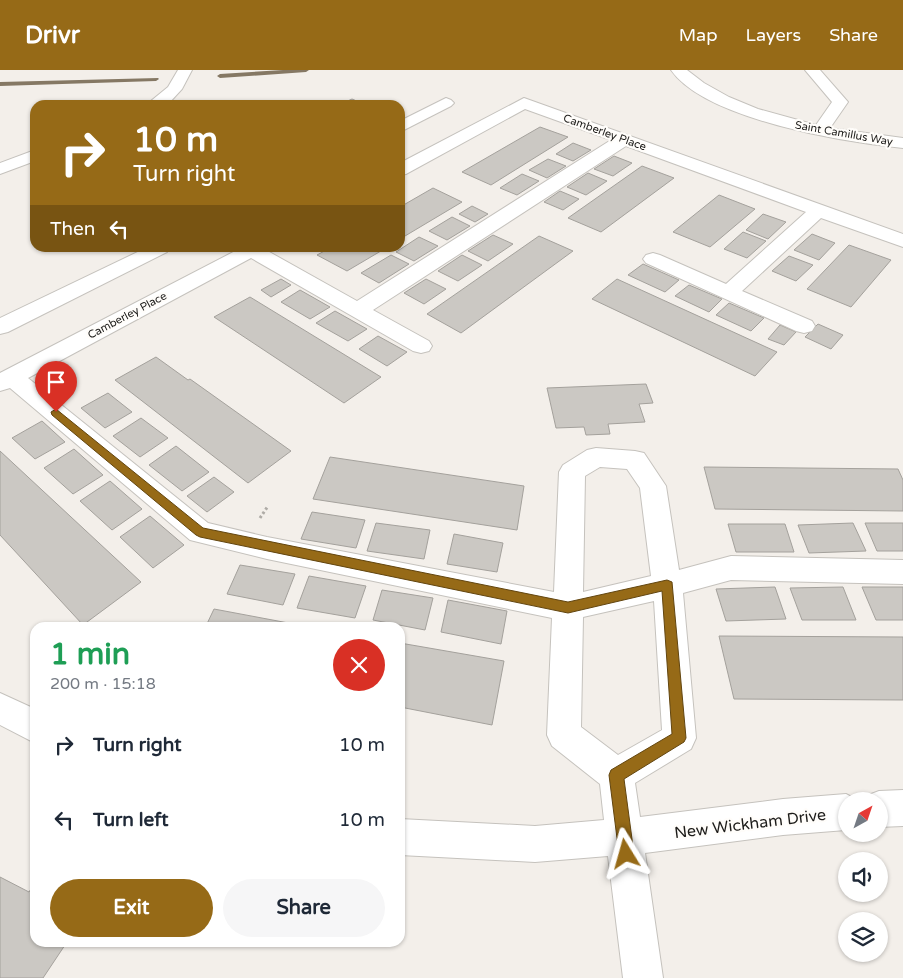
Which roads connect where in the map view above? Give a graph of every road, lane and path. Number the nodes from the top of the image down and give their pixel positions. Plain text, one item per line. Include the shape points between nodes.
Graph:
1 (185, 70) edge
2 (678, 70) edge
3 (812, 70) edge
4 (162, 100) edge
5 (446, 103) dead end
6 (405, 124) edge
7 (820, 131) junction
8 (625, 139) junction
9 (903, 143) edge
10 (30, 158) edge
11 (405, 167) edge
12 (0, 169) edge
13 (819, 210) junction
14 (903, 242) edge
15 (152, 252) edge
16 (247, 252) edge
17 (258, 252) edge
18 (653, 259) dead end
19 (729, 292) junction
20 (358, 310) junction
21 (804, 326) dead end
22 (0, 327) edge
23 (421, 346) dead end
24 (6, 380) edge
25 (903, 572) edge
26 (667, 585) junction
27 (568, 608) junction
28 (0, 708) edge
29 (30, 724) edge
30 (616, 775) junction
31 (903, 808) edge
32 (888, 809) edge
33 (838, 813) edge
34 (624, 836) junction
35 (405, 837) edge
36 (643, 978) edge

1 - 4 street via 180,82
2 - 7 street, Saint Camillus Way via 687,79 725,101 776,120
3 - 7 street via 840,102
5 - 6 street
7 - 9 street, Saint Camillus Way
8 - 11 street, Camberley Place via 524,103
8 - 13 street, Camberley Place
8 - 20 street
10 - 12 street
13 - 14 street
13 - 19 street
15 - 22 street
16 - 24 street, Camberley Place
17 - 20 street
18 - 19 street
19 - 21 street
20 - 23 street
24 - 27 street via 200,532
25 - 26 street via 731,568
26 - 27 street
26 - 27 street via 653,486 635,460 596,457 572,472
26 - 30 street via 679,738
27 - 30 street via 564,734
28 - 29 street
30 - 34 street
31 - 32 street
33 - 34 street, New Wickham Drive
34 - 35 street, New Wickham Drive via 535,844
34 - 36 street

